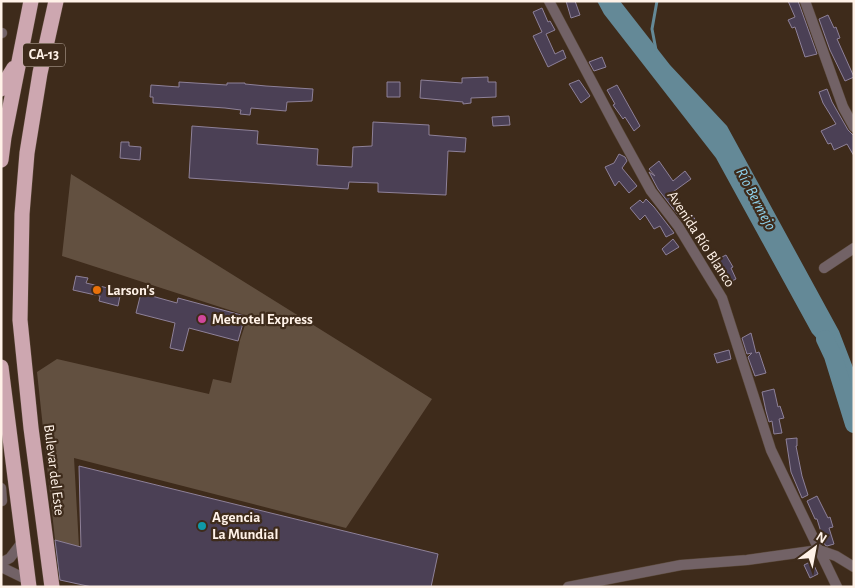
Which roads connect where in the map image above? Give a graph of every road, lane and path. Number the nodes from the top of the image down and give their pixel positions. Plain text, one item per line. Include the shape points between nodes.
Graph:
1 (31, 1) edge
2 (56, 1) edge
3 (549, 1) edge
4 (805, 1) edge
5 (19, 61) junction
6 (1, 89) edge
7 (5, 108) edge
8 (854, 127) edge
9 (2, 135) edge
10 (1, 160) edge
11 (852, 253) edge
12 (824, 268) dead end
13 (1, 368) edge
14 (1, 488) edge
15 (2, 501) dead end
16 (24, 541) junction
17 (819, 550) junction
18 (1, 565) edge
19 (854, 567) edge
20 (29, 583) edge
21 (52, 587) edge
22 (568, 587) edge
23 (837, 587) edge

1 - 5 highway, CA-13
2 - 21 highway, Bulevar del Este / CA-13 via 27,153 20,320
3 - 17 street, Avenida Río Blanco via 651,191 678,226 722,298 770,450
4 - 8 street via 843,107
5 - 6 highway
5 - 7 highway, CA-13
7 - 9 highway, CA-13
9 - 10 highway, CA-13
11 - 12 street
13 - 16 highway
14 - 15 street
16 - 18 street
16 - 20 highway
17 - 19 street
17 - 22 street via 681,565
17 - 23 street, Avenida Río Blanco
18 - 20 street

